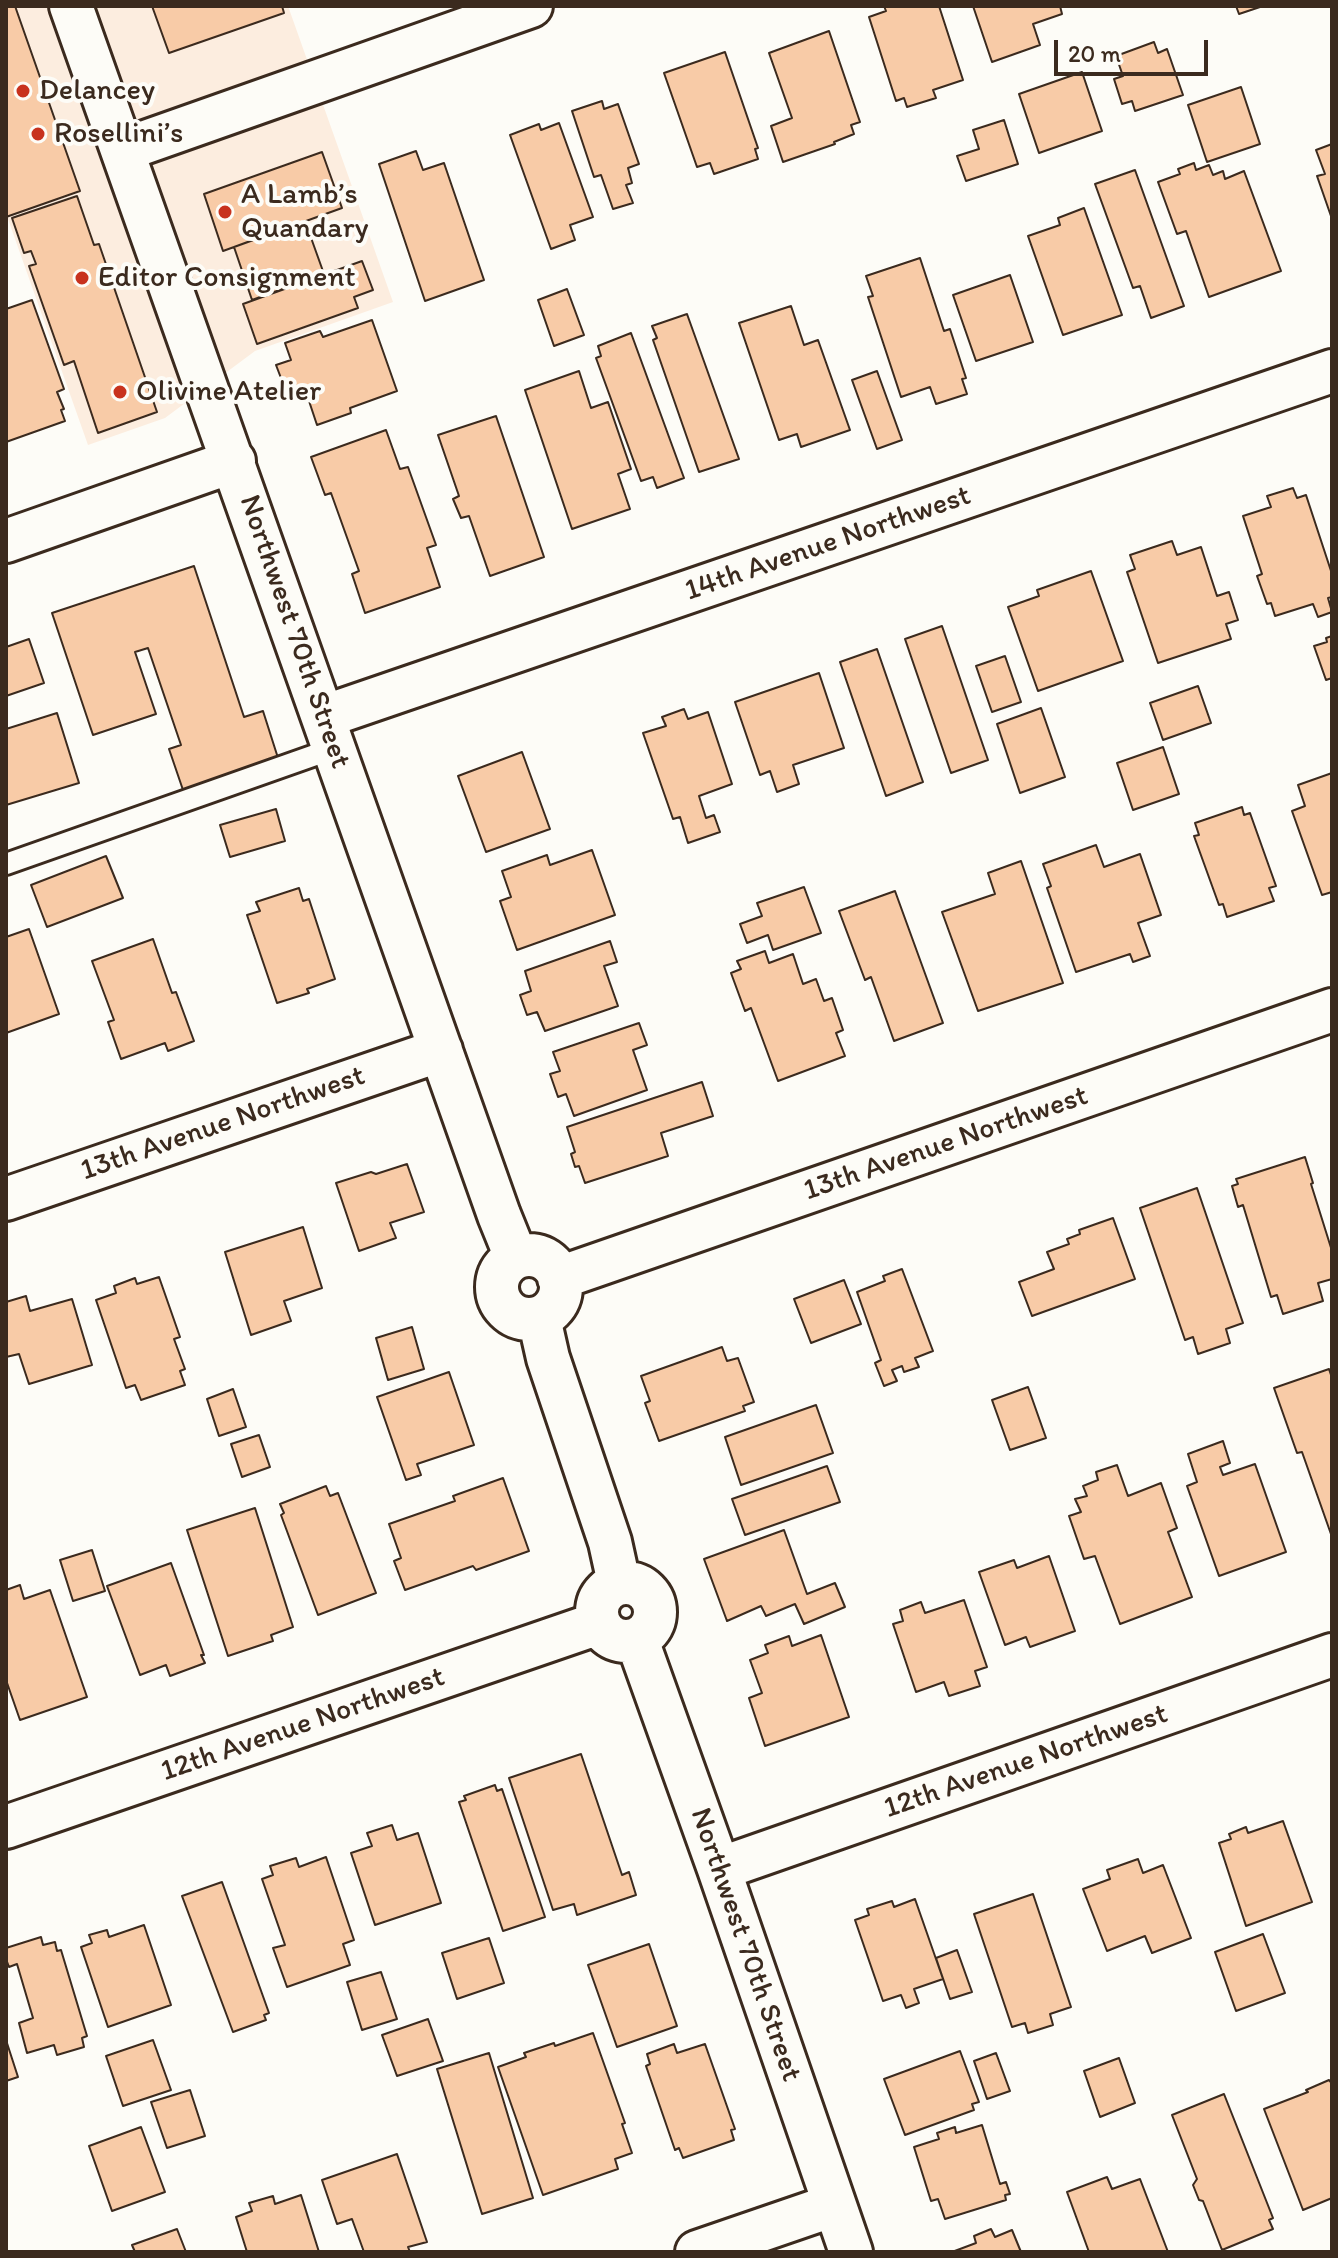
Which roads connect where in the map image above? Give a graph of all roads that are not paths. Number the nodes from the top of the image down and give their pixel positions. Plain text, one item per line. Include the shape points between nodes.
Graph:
1 (71, 6) edge
2 (531, 6) edge
3 (123, 150) junction
4 (1332, 371) edge
5 (234, 461) junction
6 (6, 541) edge
7 (329, 732) junction
8 (6, 864) edge
9 (1332, 1010) edge
10 (441, 1050) junction
11 (6, 1199) edge
12 (516, 1257) junction
13 (559, 1278) junction
14 (539, 1318) junction
15 (619, 1583) junction
16 (599, 1623) junction
17 (637, 1640) junction
18 (1332, 1655) edge
19 (6, 1827) edge
20 (719, 1869) junction
21 (834, 2205) junction
22 (697, 2252) edge
23 (851, 2252) edge

1 - 3 street, Northwest 70th Street
2 - 3 street
3 - 5 street, Northwest 70th Street
4 - 7 street, 14th Avenue Northwest
5 - 6 street
5 - 7 street, Northwest 70th Street
7 - 8 lane
7 - 10 street, Northwest 70th Street
9 - 13 street, 13th Avenue Northwest
10 - 11 street, 13th Avenue Northwest
10 - 12 street, Northwest 70th Street
12 - 13 street via 542,1257
12 - 14 street via 499,1275 497,1295 517,1318
13 - 14 street via 556,1304
14 - 15 street
15 - 16 street via 599,1601
15 - 17 street via 638,1584 652,1598 655,1617
16 - 17 street via 617,1640
16 - 19 street, 12th Avenue Northwest
17 - 20 street, Northwest 70th Street
18 - 20 street, 12th Avenue Northwest
20 - 21 street, Northwest 70th Street
21 - 22 street
21 - 23 street, Northwest 70th Street

